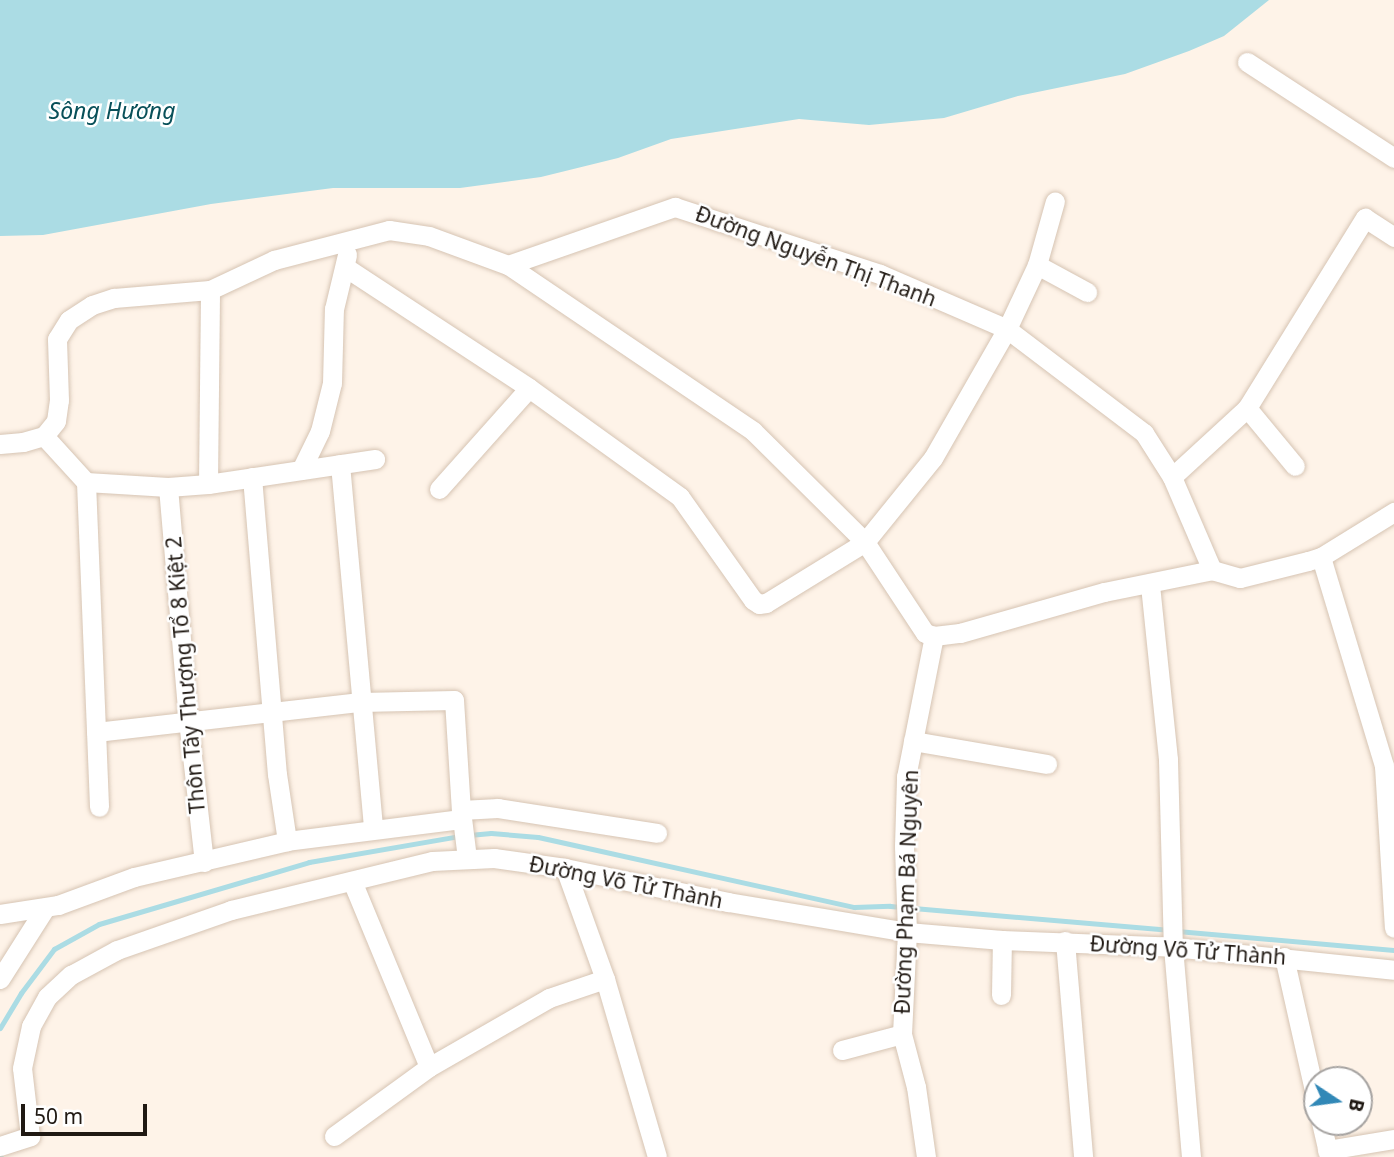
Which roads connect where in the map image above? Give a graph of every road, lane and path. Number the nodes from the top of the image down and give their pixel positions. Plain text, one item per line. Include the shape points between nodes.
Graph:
1 (1247, 62) dead end
2 (1394, 158) edge
3 (1055, 201) dead end
4 (1394, 237) edge
5 (351, 240) junction
6 (508, 265) junction
7 (1037, 265) junction
8 (345, 267) junction
9 (210, 290) junction
10 (1087, 292) dead end
11 (1007, 329) junction
12 (529, 388) junction
13 (1247, 408) junction
14 (44, 436) junction
15 (0, 444) edge
16 (375, 459) dead end
17 (340, 464) junction
18 (1295, 466) dead end
19 (301, 470) junction
20 (1172, 477) junction
21 (252, 478) junction
22 (86, 482) junction
23 (208, 484) junction
24 (168, 486) junction
25 (439, 489) dead end
26 (1394, 512) edge
27 (865, 542) junction
28 (1321, 557) junction
29 (1212, 570) junction
30 (1150, 585) junction
31 (934, 636) junction
32 (360, 702) junction
33 (274, 711) junction
34 (188, 720) junction
35 (96, 732) junction
36 (913, 741) junction
37 (1047, 764) dead end
38 (99, 807) dead end
39 (461, 814) junction
40 (373, 828) junction
41 (656, 834) dead end
42 (287, 841) junction
43 (466, 849) junction
44 (204, 862) junction
45 (565, 868) junction
46 (352, 881) junction
47 (45, 908) junction
48 (0, 914) edge
49 (907, 925) junction
50 (1394, 928) edge
51 (1002, 940) junction
52 (1065, 941) junction
53 (1173, 944) junction
54 (1284, 957) junction
55 (1394, 970) edge
56 (0, 979) edge
57 (605, 979) junction
58 (1002, 995) dead end
59 (902, 1034) junction
60 (842, 1050) dead end
61 (1308, 1066) edge
62 (429, 1067) junction
63 (30, 1136) junction
64 (334, 1136) dead end
65 (1394, 1139) edge
66 (6, 1145) edge
67 (1328, 1153) edge
68 (30, 1157) edge
69 (657, 1157) edge
70 (926, 1157) edge
71 (1083, 1157) edge
72 (1191, 1157) edge

1 - 2 street
3 - 7 street
4 - 13 street via 1365,218
5 - 6 street via 389,230 413,231
5 - 8 street
5 - 9 street via 274,260
6 - 11 street, Đường Nguyễn Thị Thanh via 675,207 880,274
6 - 27 street via 753,431
7 - 10 street
7 - 11 street
8 - 12 street
8 - 19 street via 334,309 332,383 320,431
9 - 14 street via 114,298 69,320 57,339 56,421
9 - 23 street
11 - 20 street, Đường Nguyễn Thị Thanh via 1144,433
11 - 27 street via 933,457
12 - 25 street
12 - 27 street via 680,497 759,604
13 - 18 street
13 - 20 street
14 - 15 street
14 - 22 street
16 - 17 street
17 - 19 street
17 - 32 street
19 - 21 street
20 - 29 street
21 - 23 street
21 - 33 street
22 - 24 street
22 - 35 street
23 - 24 street
24 - 34 street, Thôn Tây Thượng Tổ 8 Kiệt 2
26 - 28 street
27 - 31 street via 925,633
28 - 29 street via 1240,578
28 - 50 street via 1384,766
29 - 30 street
30 - 31 street
30 - 53 street via 1168,760
31 - 36 street, Đường Phạm Bá Nguyên
32 - 33 street
32 - 39 street via 454,700
32 - 40 street
33 - 34 street
33 - 42 street
34 - 35 street
34 - 44 street, Thôn Tây Thượng Tổ 8 Kiệt 2
35 - 38 street
36 - 37 street
36 - 49 street, Đường Phạm Bá Nguyên via 906,778
39 - 40 street
39 - 41 street via 498,808
39 - 43 street
40 - 42 street
42 - 44 street
43 - 45 street, Đường Võ Tử Thành
43 - 46 street, Đường Võ Tử Thành
44 - 47 street via 134,877
45 - 49 street, Đường Võ Tử Thành via 728,902
45 - 57 street
46 - 62 street
46 - 63 street, Đường Võ Tử Thành via 231,910 117,950 71,975 47,997 31,1026 22,1068
47 - 48 street
47 - 56 street
49 - 51 street, Đường Võ Tử Thành
49 - 59 street, Đường Phạm Bá Nguyên
51 - 52 street, Đường Võ Tử Thành
51 - 58 street
52 - 53 street, Đường Võ Tử Thành
52 - 71 street
53 - 54 street, Đường Võ Tử Thành
53 - 72 street
54 - 55 street, Đường Võ Tử Thành
54 - 61 street
57 - 62 street via 549,998
57 - 69 street
59 - 60 street
59 - 70 street, Đường Phạm Bá Nguyên via 916,1087
62 - 64 street
63 - 66 street
63 - 68 street, Đường Võ Tử Thành
65 - 67 street

